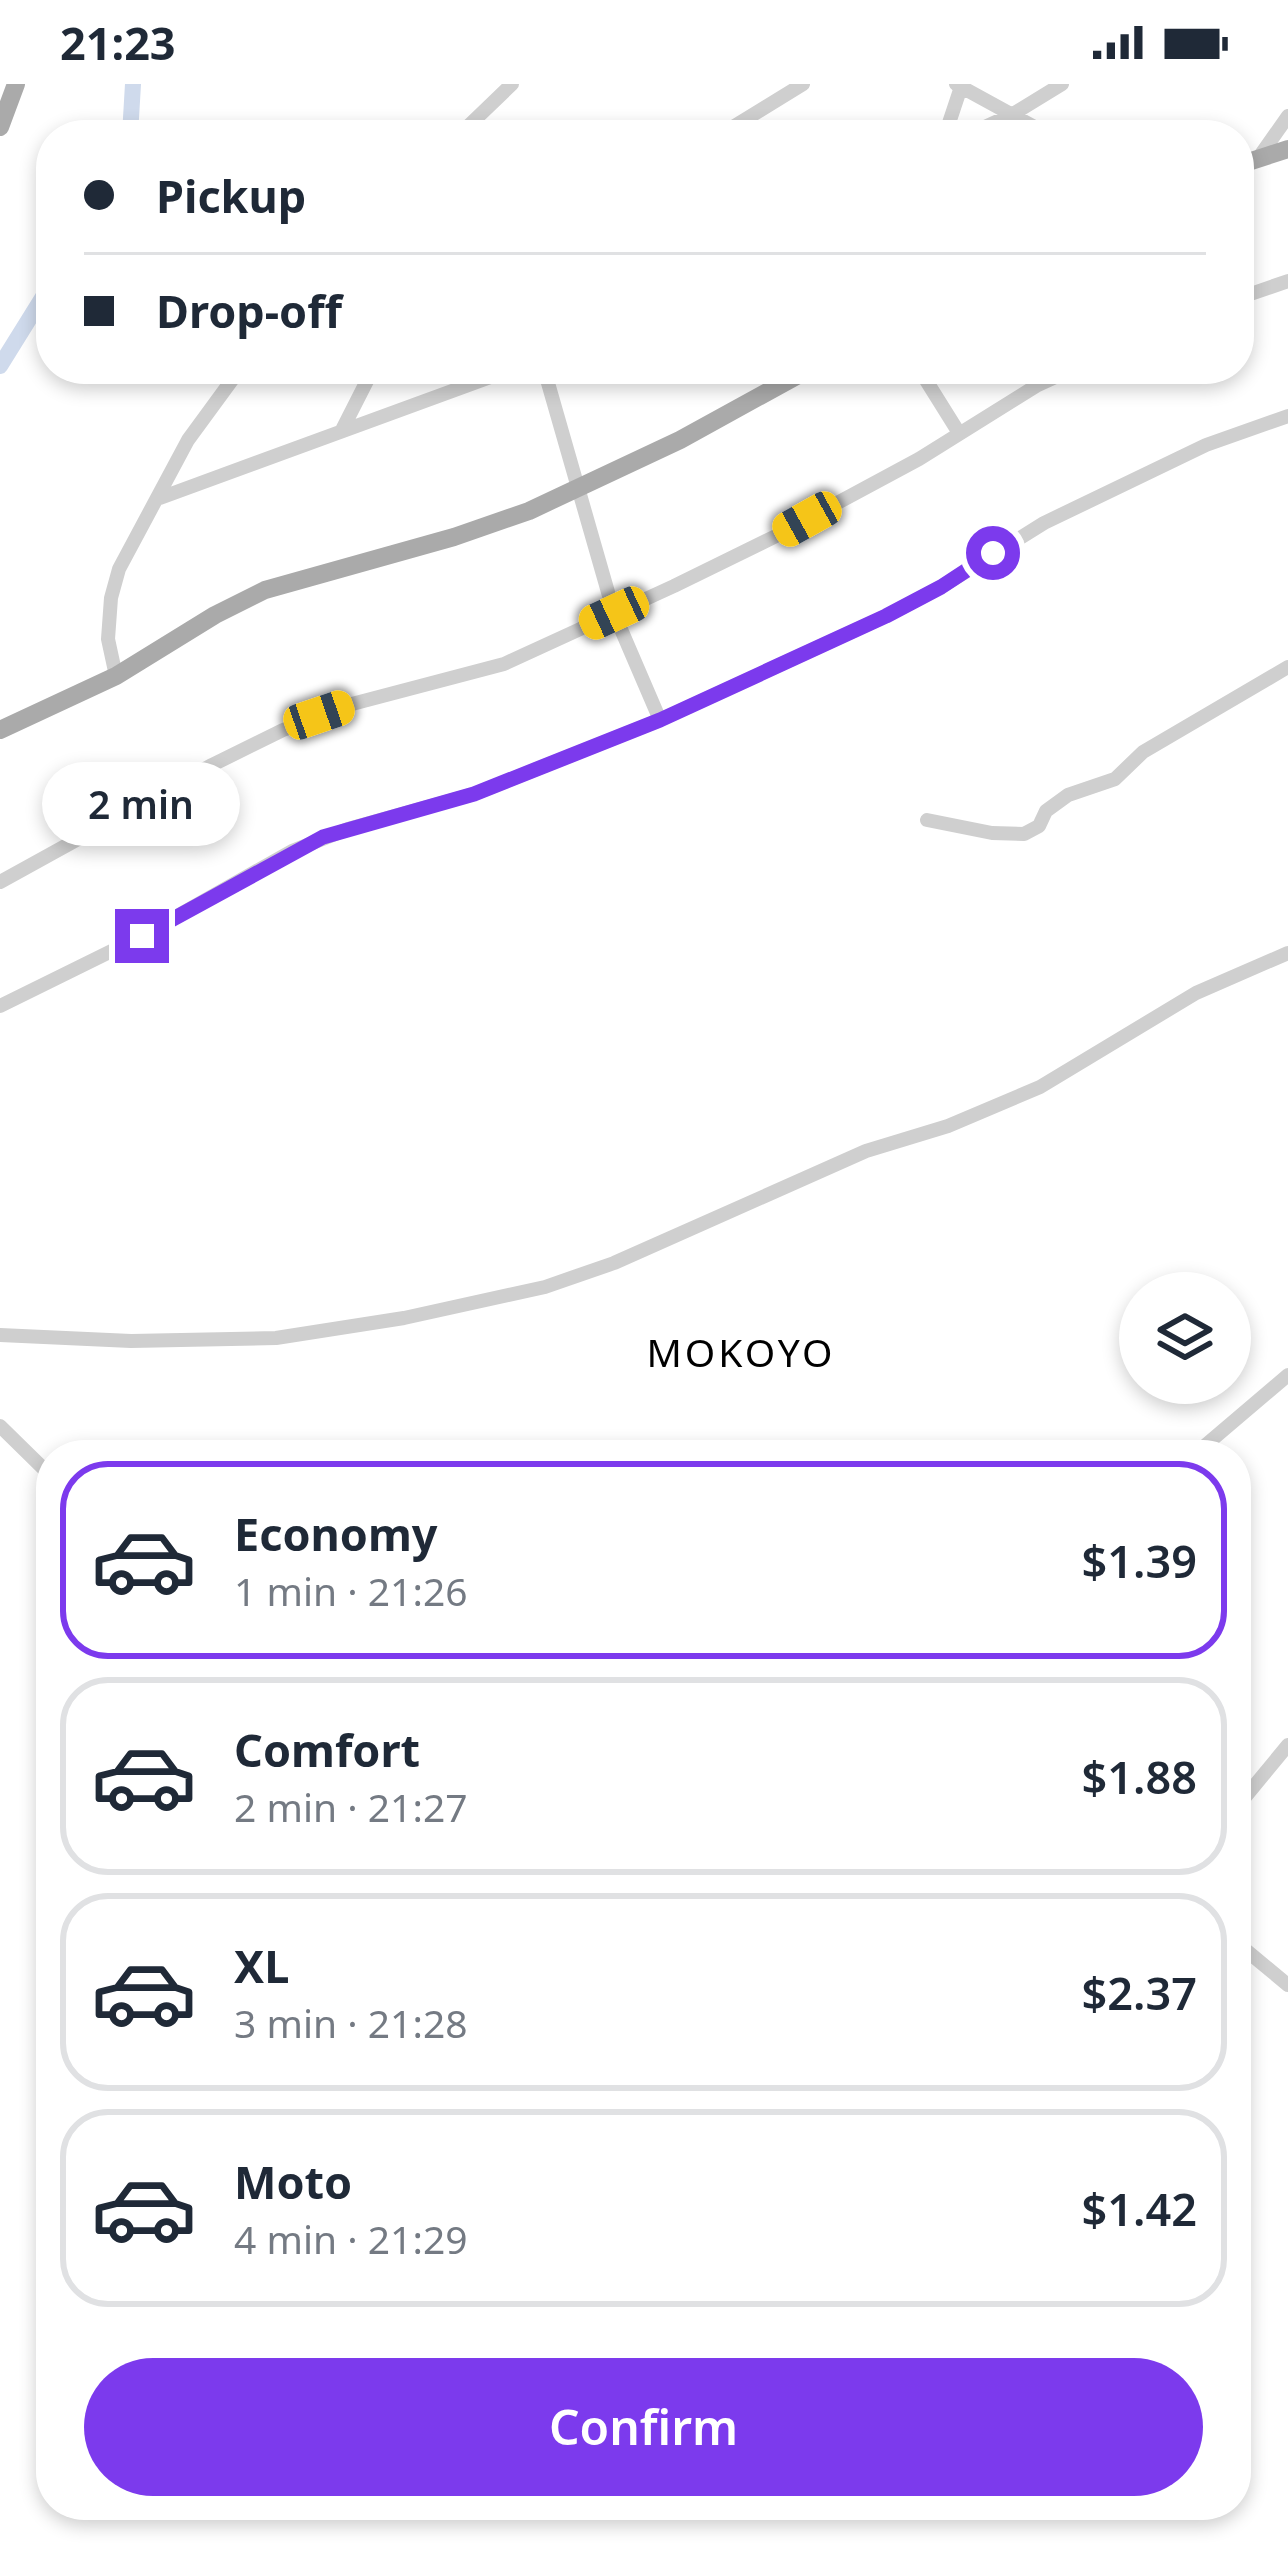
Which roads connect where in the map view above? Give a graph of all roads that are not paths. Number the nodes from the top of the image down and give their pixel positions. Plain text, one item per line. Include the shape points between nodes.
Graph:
1 (16, 84) edge
2 (512, 84) edge
3 (802, 84) edge
4 (1062, 84) edge
5 (959, 85) edge
6 (1013, 114) junction
7 (1288, 116) edge
8 (475, 120) edge
9 (744, 120) edge
10 (949, 120) edge
11 (1000, 120) edge
12 (1023, 120) edge
13 (0, 127) edge
14 (1288, 149) edge
15 (1254, 156) edge
16 (1254, 161) edge
17 (1288, 281) edge
18 (1254, 293) edge
19 (228, 384) edge
20 (365, 384) edge
21 (470, 384) edge
22 (548, 384) edge
23 (782, 384) edge
24 (928, 384) edge
25 (1040, 384) edge
26 (1288, 416) edge
27 (342, 430) junction
28 (959, 433) junction
29 (577, 490) junction
30 (160, 498) junction
31 (614, 613) junction
32 (1288, 668) edge
33 (116, 676) junction
34 (660, 720) junction
35 (0, 730) edge
36 (927, 820) dead end
37 (0, 882) edge
38 (1288, 953) edge
39 (0, 1006) edge
40 (0, 1334) edge
41 (1288, 1375) edge
42 (0, 1426) edge
43 (1212, 1440) edge
44 (36, 1461) edge
45 (1288, 1745) edge
46 (1251, 1790) edge
47 (1251, 1954) edge
48 (1288, 1985) edge

1 - 13 main road
2 - 8 street
3 - 9 street
4 - 6 street
5 - 6 street
5 - 10 street
6 - 11 street
6 - 12 street
7 - 15 street
14 - 16 main road
17 - 18 street
19 - 30 street
20 - 27 street
21 - 27 street
22 - 29 street
23 - 29 main road
24 - 28 street
25 - 28 street
26 - 34 street via 1147,473 886,616
27 - 30 street
28 - 31 street via 776,536
29 - 31 street
29 - 33 main road via 495,524 265,590
30 - 33 street via 111,598
31 - 34 street
31 - 37 street via 504,664 283,730
32 - 36 street via 1143,752 1115,779 1068,795 1024,834
33 - 35 main road
34 - 39 street via 474,794 323,837
38 - 40 street via 1196,992 1040,1087 545,1287 276,1338
41 - 43 street
42 - 44 street
45 - 46 street
47 - 48 street

